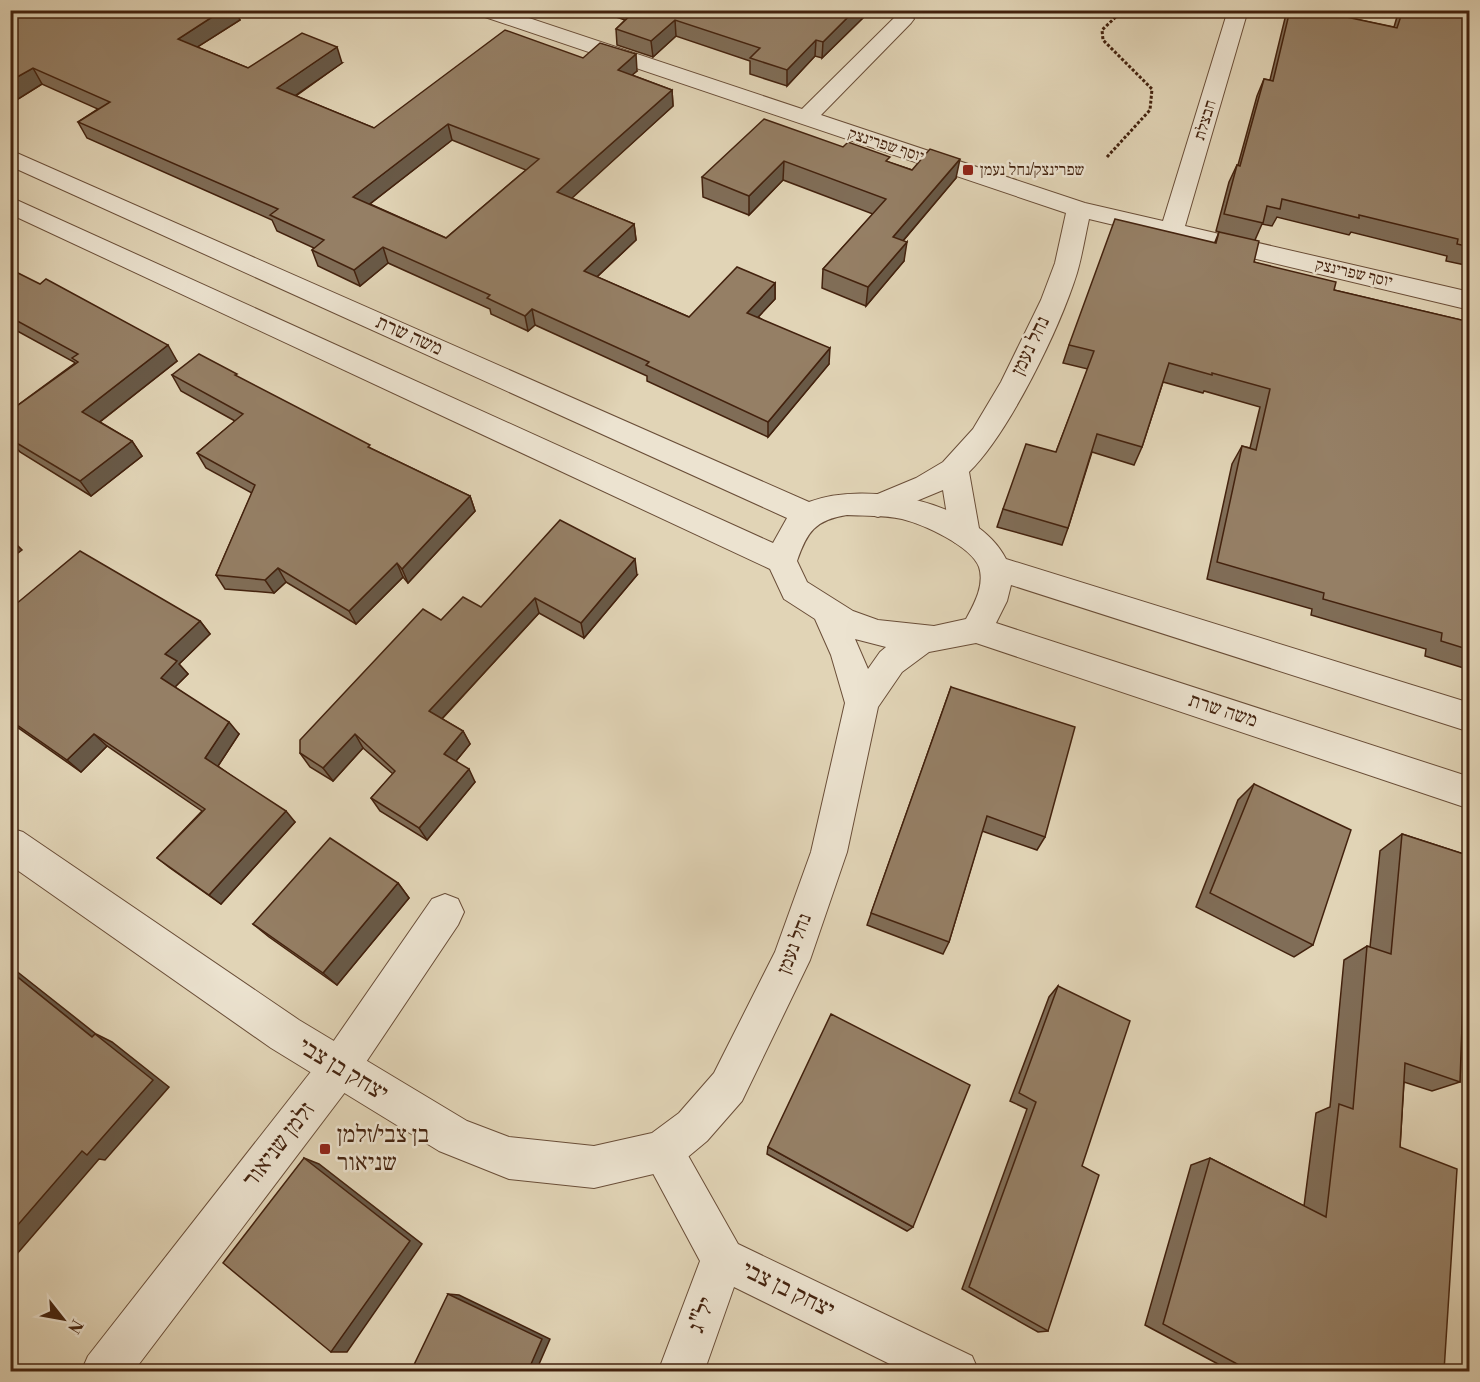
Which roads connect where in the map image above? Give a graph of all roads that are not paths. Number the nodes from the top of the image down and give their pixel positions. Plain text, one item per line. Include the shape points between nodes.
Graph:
1 (483, 10) edge
2 (1238, 10) edge
3 (904, 19) dead end
4 (806, 118) junction
5 (10, 157) edge
6 (10, 204) edge
7 (1079, 209) junction
8 (1172, 230) junction
9 (1470, 301) edge
10 (954, 469) junction
11 (878, 506) junction
12 (807, 514) junction
13 (965, 534) junction
14 (782, 561) junction
15 (996, 568) junction
16 (827, 612) junction
17 (976, 630) junction
18 (923, 638) junction
19 (862, 703) junction
20 (1470, 718) edge
21 (1470, 793) edge
22 (10, 844) edge
23 (445, 912) dead end
24 (338, 1069) junction
25 (662, 1151) junction
26 (723, 1259) junction
27 (104, 1371) edge
28 (681, 1371) edge
29 (956, 1371) edge

1 - 4 street, יוסף שפרינצק
2 - 8 street, חבצלת
3 - 4 street
4 - 7 street, יוסף שפרינצק
5 - 12 street, משה שרת
6 - 14 street
7 - 8 street, יוסף שפרינצק
7 - 10 street, נחל נעמן via 1062,280 1025,362 984,433
8 - 9 street, יוסף שפרינצק
10 - 11 street, נחל נעמן
10 - 13 street
11 - 12 street via 831,505
11 - 13 street via 903,508
12 - 14 street via 790,535
13 - 15 street via 977,540
14 - 16 street via 795,590
15 - 17 street via 993,600
15 - 20 street
16 - 18 street via 878,633
16 - 19 street, נחל נעמן via 847,655
17 - 18 street
17 - 21 street, משה שרת
18 - 19 street, נחל נעמן via 891,662
19 - 25 street, נחל נעמן via 829,852 791,960 728,1087 693,1127
22 - 24 street, יצחק בן צבי
23 - 24 street, זלמן שניאור
24 - 25 street, יצחק בן צבי via 454,1136 508,1158 594,1167
24 - 27 street, זלמן שניאור
25 - 26 street, יצחק בן צבי
26 - 28 street, יל"ג
26 - 29 street, יצחק בן צבי

